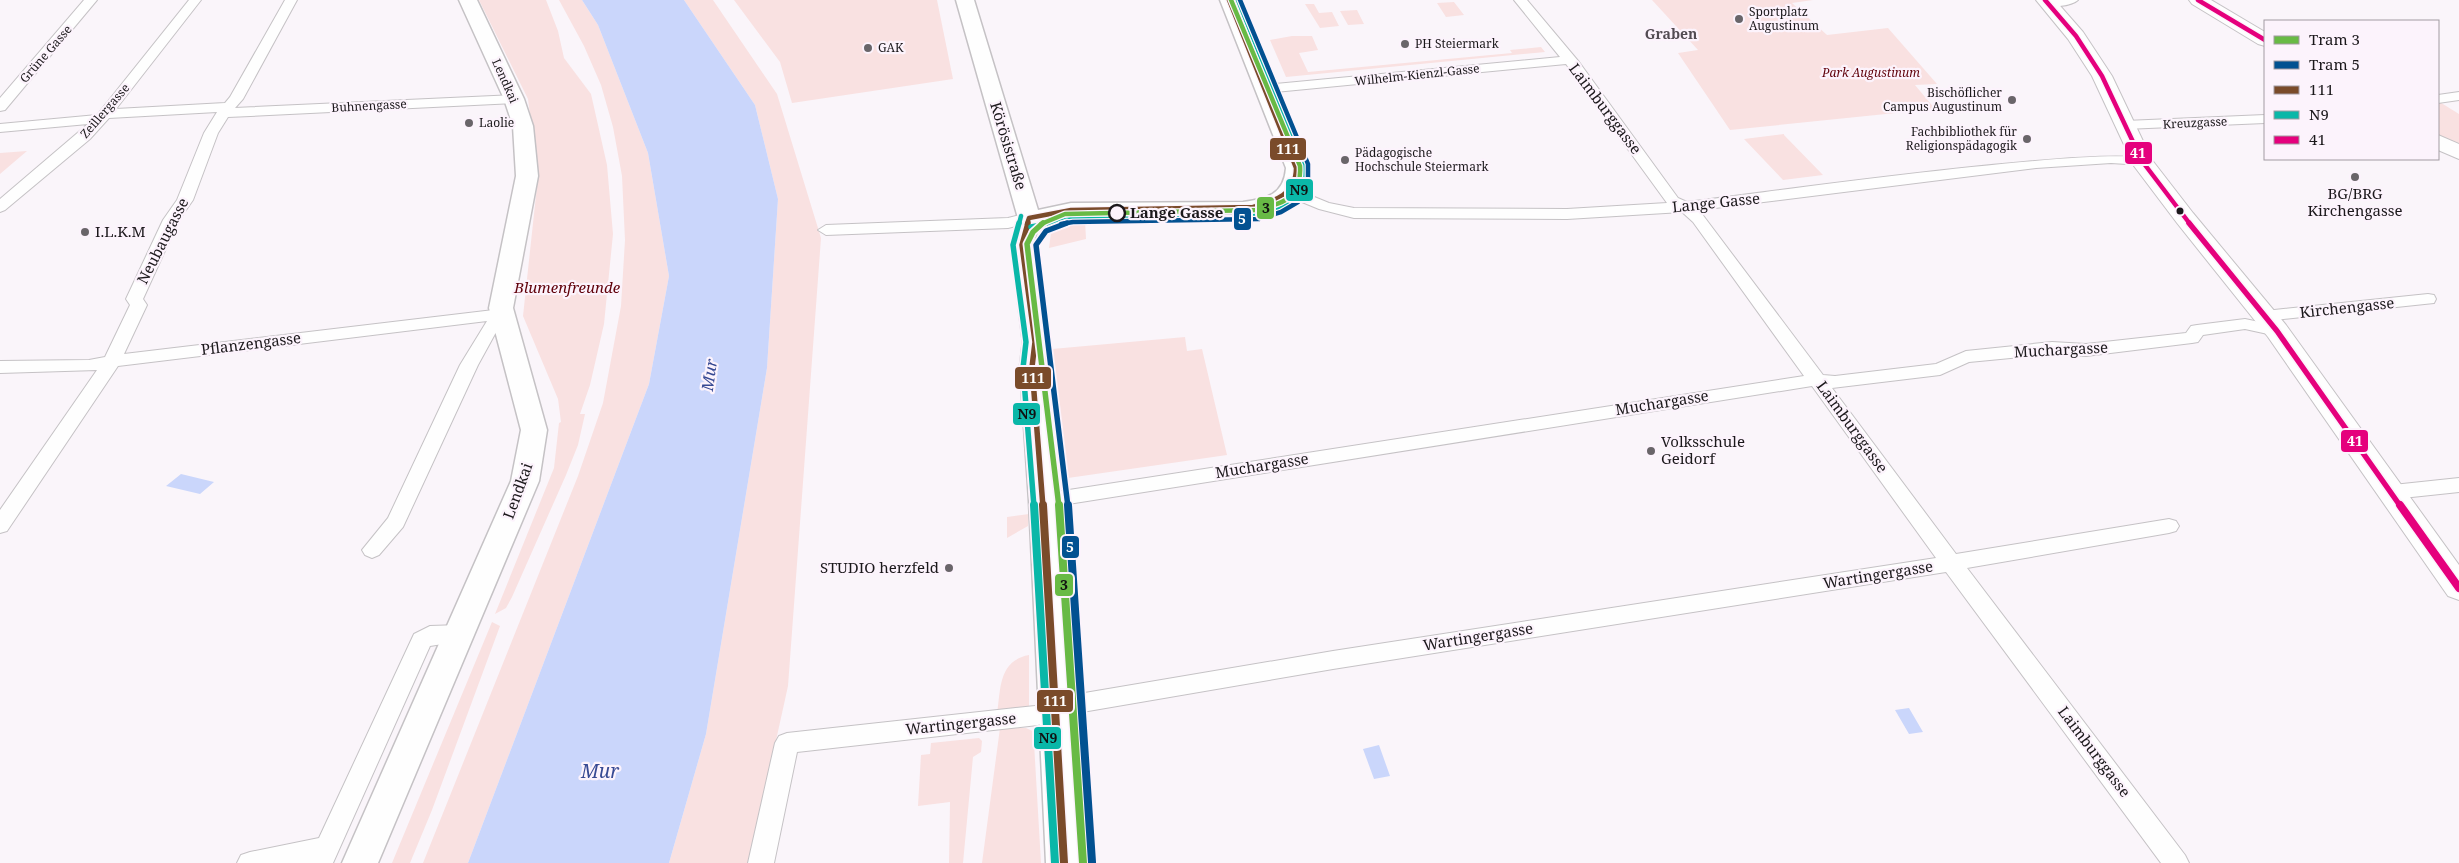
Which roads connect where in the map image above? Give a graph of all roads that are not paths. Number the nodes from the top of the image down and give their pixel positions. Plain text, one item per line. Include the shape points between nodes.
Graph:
1 (91, 0) edge
2 (195, 0) edge
3 (291, 0) edge
4 (468, 0) edge
5 (965, 0) edge
6 (1229, 0) edge
7 (1520, 0) edge
8 (2072, 0) edge
9 (2198, 0) edge
10 (2046, 2) edge
11 (2264, 39) edge
12 (1569, 60) junction
13 (1265, 89) junction
14 (2459, 96) edge
15 (514, 99) junction
16 (2439, 99) edge
17 (0, 107) edge
18 (226, 110) junction
19 (103, 117) junction
20 (2264, 119) edge
21 (2125, 125) junction
22 (0, 128) edge
23 (2439, 142) edge
24 (2459, 153) edge
25 (2142, 161) junction
26 (1290, 192) junction
27 (0, 207) edge
28 (1257, 207) joint
29 (1685, 207) junction
30 (1029, 218) junction
31 (826, 230) dead end
32 (2428, 299) dead end
33 (502, 314) junction
34 (2271, 324) junction
35 (112, 361) junction
36 (0, 367) edge
37 (1818, 380) junction
38 (2459, 485) edge
39 (2393, 492) junction
40 (1043, 500) junction
41 (0, 526) edge
42 (2169, 526) dead end
43 (372, 550) dead end
44 (1952, 564) junction
45 (2459, 588) edge
46 (460, 634) junction
47 (1055, 707) junction
48 (787, 743) joint
49 (324, 855) edge
50 (250, 863) edge
51 (360, 863) edge
52 (761, 863) edge
53 (1064, 863) edge
54 (2176, 863) edge

1 - 17 street, Grüne Gasse
2 - 19 street, Zeillergasse
3 - 18 street, Neubaugasse via 236,99
4 - 15 main road, Lendkai
5 - 30 main road, Körösistraße
6 - 13 main road
7 - 12 street, Laimburggasse
8 - 10 street
9 - 11 main road
10 - 21 main road via 2076,36 2102,76
12 - 13 street, Wilhelm-Kienzl-Gasse
12 - 29 street, Laimburggasse via 1673,201
13 - 26 main road via 1296,168 1295,184
14 - 16 street
15 - 18 street, Buhnengasse
15 - 33 main road, Lendkai via 523,126 527,176
18 - 19 street, Buhnengasse
18 - 35 street, Neubaugasse via 211,133 185,200 171,220 134,299 139,305
19 - 22 street, Buhnengasse
19 - 27 street, Zeillergasse
20 - 21 street, Kreuzgasse
21 - 25 main road
23 - 24 main road
25 - 29 street, Lange Gasse via 2111,159 2036,164
25 - 34 main road
26 - 28 main road
26 - 29 street, Lange Gasse via 1324,206 1354,213 1567,214
28 - 30 main road via 1071,210
29 - 37 street, Laimburggasse via 1698,218
30 - 31 street via 1008,223
30 - 40 main road, Körösistraße via 1022,245 1035,342 1032,367
32 - 34 street, Kirchengasse
33 - 35 street, Pflanzengasse
33 - 43 street via 469,365 396,522
33 - 46 main road, Lendkai via 534,430 524,481
34 - 37 street, Muchargasse via 2197,330 2192,338 2086,350 2052,348 1966,357 1940,369 1830,382
34 - 39 main road
35 - 36 street, Pflanzengasse via 89,366
35 - 41 street, Neubaugasse
37 - 40 street, Muchargasse
37 - 44 street, Laimburggasse
38 - 39 street
39 - 45 main road
40 - 47 main road, Körösistraße
42 - 44 street, Wartingergasse
44 - 47 street, Wartingergasse via 1345,657
44 - 54 street, Laimburggasse
46 - 49 street via 430,634 422,640
46 - 51 main road, Lendkai
47 - 48 street, Wartingergasse via 1038,715
47 - 53 main road, Körösistraße
48 - 52 street
49 - 50 street

